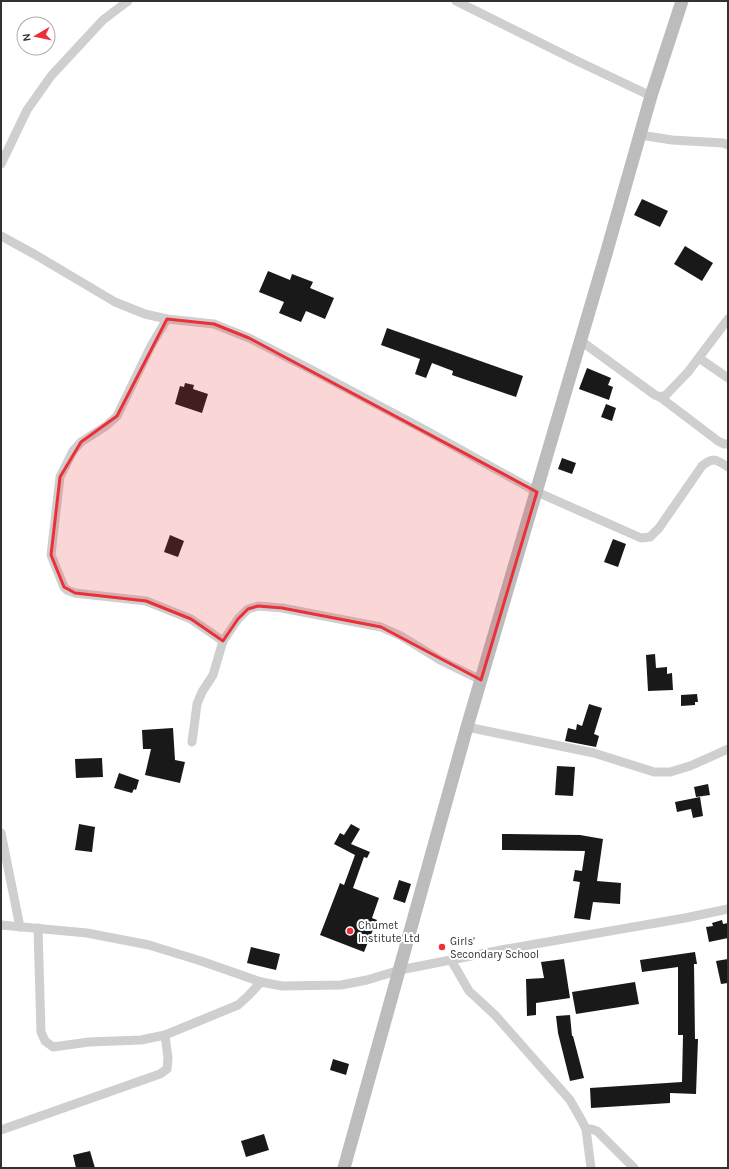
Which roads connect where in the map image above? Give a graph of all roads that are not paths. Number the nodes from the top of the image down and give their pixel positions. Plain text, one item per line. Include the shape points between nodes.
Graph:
1 (128, 1) edge
2 (456, 1) edge
3 (682, 1) edge
4 (651, 96) junction
5 (640, 135) junction
6 (728, 145) edge
7 (1, 164) edge
8 (1, 236) edge
9 (167, 319) junction
10 (728, 319) edge
11 (581, 341) junction
12 (699, 358) junction
13 (728, 378) edge
14 (660, 397) junction
15 (728, 444) edge
16 (728, 467) edge
17 (537, 492) junction
18 (223, 641) junction
19 (481, 680) junction
20 (467, 727) junction
21 (192, 742) dead end
22 (728, 749) edge
23 (1, 833) edge
24 (728, 909) edge
25 (1, 925) edge
26 (20, 927) junction
27 (38, 928) junction
28 (451, 960) junction
29 (400, 970) junction
30 (261, 982) junction
31 (165, 1035) junction
32 (586, 1129) junction
33 (1, 1130) edge
34 (344, 1168) edge
35 (591, 1168) edge
36 (634, 1168) edge

1 - 7 street via 103,20 51,76 27,110
2 - 4 street
3 - 4 main road
4 - 5 main road
5 - 6 street via 672,140 723,142
5 - 11 main road
8 - 9 street via 115,302 145,314
9 - 17 street via 214,324 249,338
9 - 18 street via 117,416 81,442 73,451 60,477 51,554 67,590 146,601 191,619
10 - 12 street
11 - 14 street
11 - 17 main road
12 - 13 street
12 - 14 street via 666,395
14 - 15 street via 718,441
16 - 17 street via 715,460 709,460 702,466 650,537 641,538
17 - 19 main road
18 - 19 street via 248,609 258,606 282,608 381,627
18 - 21 street via 213,675 197,704
19 - 20 main road
20 - 22 street via 594,753 654,772 670,772 690,766
20 - 29 main road
23 - 26 street
24 - 28 street
25 - 26 street
26 - 27 street
27 - 30 street via 87,933 149,945
27 - 31 street via 41,1032 45,1041 53,1047 89,1042 141,1040
28 - 29 street
28 - 32 street via 469,991 495,1015 570,1100
29 - 30 street via 341,985 282,986
29 - 34 main road
30 - 31 street via 238,1005
31 - 33 street via 167,1069 160,1074
32 - 35 street
32 - 36 street via 592,1128 597,1131

